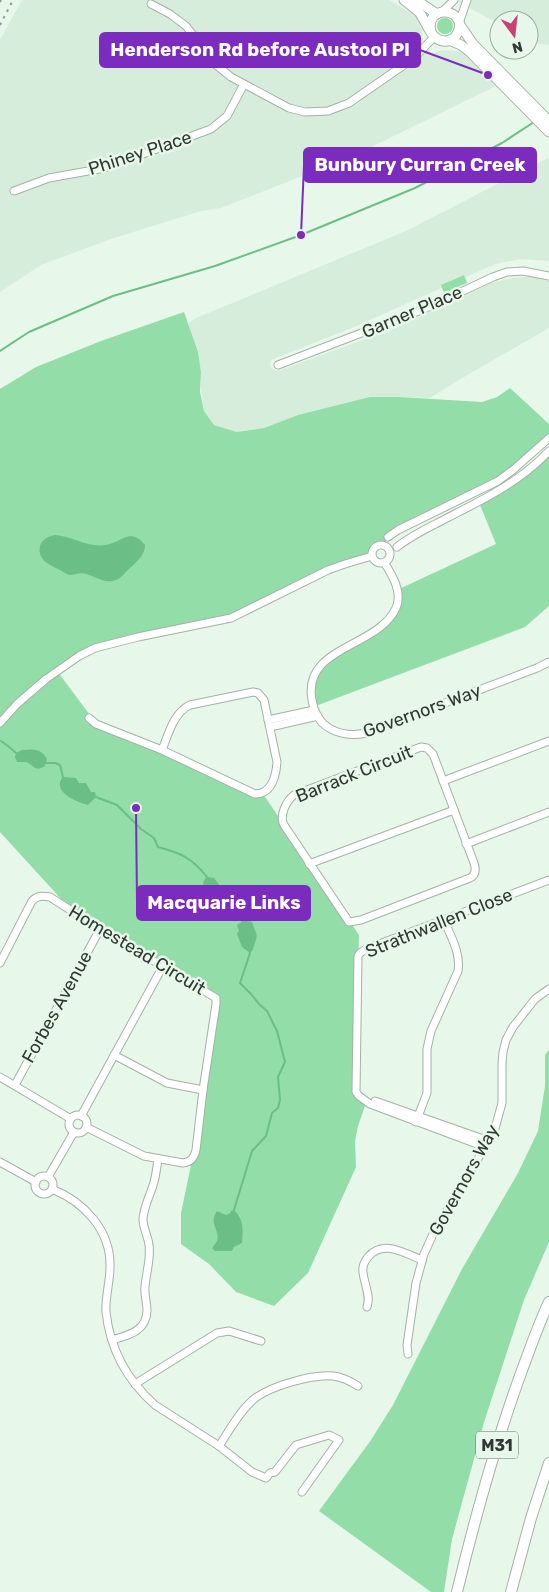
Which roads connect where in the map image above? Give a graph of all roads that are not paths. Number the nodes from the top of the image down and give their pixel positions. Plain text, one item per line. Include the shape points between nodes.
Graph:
1 (404, 0) edge
2 (416, 0) edge
3 (454, 0) edge
4 (467, 0) edge
5 (151, 4) dead end
6 (439, 13) junction
7 (459, 24) junction
8 (432, 34) junction
9 (449, 40) junction
10 (244, 84) junction
11 (513, 90) junction
12 (549, 121) edge
13 (549, 132) edge
14 (14, 191) dead end
15 (549, 276) edge
16 (278, 365) dead end
17 (549, 438) edge
18 (549, 451) edge
19 (388, 537) dead end
20 (398, 547) dead end
21 (372, 556) junction
22 (384, 562) junction
23 (549, 662) edge
24 (316, 713) junction
25 (89, 718) dead end
26 (0, 723) edge
27 (269, 723) junction
28 (549, 741) edge
29 (162, 750) junction
30 (443, 781) junction
31 (454, 810) junction
32 (549, 812) edge
33 (466, 844) junction
34 (310, 864) junction
35 (549, 880) edge
36 (444, 920) junction
37 (100, 929) junction
38 (0, 963) edge
39 (163, 966) junction
40 (549, 989) edge
41 (114, 1055) junction
42 (0, 1077) edge
43 (15, 1085) junction
44 (203, 1090) junction
45 (81, 1116) junction
46 (71, 1119) junction
47 (418, 1119) junction
48 (86, 1127) junction
49 (74, 1132) junction
50 (487, 1144) junction
51 (158, 1159) junction
52 (0, 1162) edge
53 (48, 1177) junction
54 (36, 1182) junction
55 (52, 1189) junction
56 (422, 1260) junction
57 (549, 1302) edge
58 (367, 1307) dead end
59 (112, 1340) junction
60 (261, 1341) dead end
61 (408, 1354) dead end
62 (135, 1384) junction
63 (358, 1386) dead end
64 (219, 1446) junction
65 (549, 1463) edge
66 (302, 1492) dead end
67 (457, 1592) edge
68 (512, 1592) edge

1 - 8 main road via 418,12
2 - 6 main road
3 - 6 street
4 - 7 street
5 - 10 street via 180,20 215,64
6 - 7 main road via 453,14
6 - 8 main road via 431,22
7 - 9 main road via 456,35
7 - 11 main road
8 - 9 main road via 441,41
8 - 10 street via 424,48 402,67 349,103 328,111 294,110
9 - 11 main road via 461,45
10 - 14 street, Phiney Place via 227,116 211,129 105,168 49,178
11 - 12 main road
11 - 13 main road
15 - 16 street, Garner Place via 508,272 424,309
17 - 19 street via 498,481
18 - 20 street via 498,492
21 - 22 street via 377,562
21 - 22 street via 376,547 384,546 389,554
21 - 26 street via 328,570 231,618 95,648 46,679
22 - 24 street via 395,580 396,607 374,632 322,663 311,685
23 - 24 street, Governors Way via 361,735 334,730 324,724
24 - 27 street
25 - 29 street via 96,724
27 - 29 street via 264,700 258,693 190,705 178,714
27 - 29 street via 277,762 270,788 261,794
28 - 30 street
30 - 31 street, Barrack Circuit
30 - 34 street, Barrack Circuit via 432,752 421,747 294,795 288,801 281,820
31 - 33 street, Barrack Circuit
31 - 34 street
32 - 33 street
33 - 34 street, Barrack Circuit via 475,868 472,877 355,922 346,919
35 - 36 street, Strathwallen Close
36 - 47 street via 458,953 459,965 431,1031 427,1049 427,1093
36 - 47 street, Strathwallen Close via 366,949 358,956 356,1092 367,1101
37 - 38 street, Homestead Circuit via 50,897 36,897
37 - 39 street, Homestead Circuit
37 - 43 street, Forbes Avenue
39 - 41 street
39 - 44 street, Homestead Circuit via 216,998
40 - 50 street, Governors Way via 535,999 506,1040 502,1104
41 - 44 street via 167,1083
41 - 45 street
42 - 43 street
43 - 46 street
44 - 51 street, Homestead Circuit via 194,1158 186,1162
45 - 46 street via 75,1115
45 - 48 street via 86,1120
46 - 49 street via 69,1126
47 - 50 street
48 - 49 street via 82,1132
48 - 51 street, Homestead Circuit via 140,1154
49 - 53 street
50 - 56 street, Governors Way via 434,1232
51 - 59 street via 143,1219 150,1252 144,1297 146,1317 139,1330
52 - 54 street
53 - 54 street
53 - 55 street
54 - 55 street via 40,1193 48,1193
55 - 59 street via 85,1210 102,1230 110,1257 106,1310
56 - 58 street via 390,1248 372,1252 363,1268 369,1298
56 - 61 street, Governors Way via 413,1303
57 - 67 highway, M31 via 496,1447
59 - 62 street via 115,1352
60 - 62 street via 229,1331 217,1333
62 - 64 street via 155,1404
63 - 64 street via 340,1377 323,1376 306,1378 260,1394 248,1405
64 - 66 street via 252,1472 266,1478 276,1472 296,1445 329,1435 339,1440
65 - 68 highway

